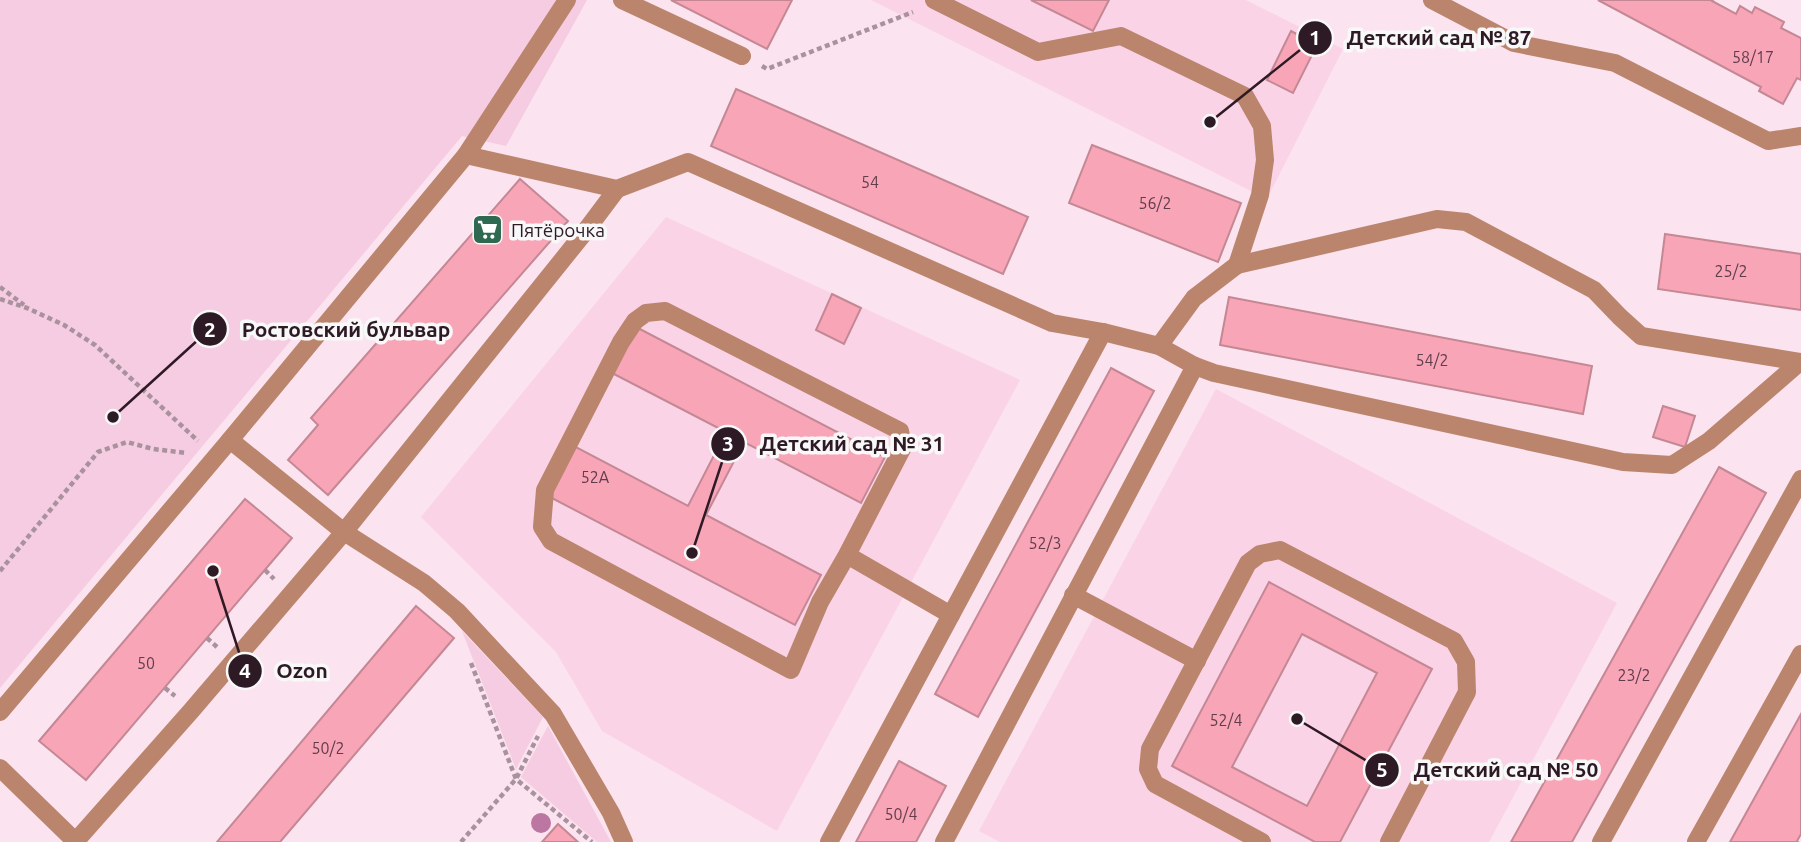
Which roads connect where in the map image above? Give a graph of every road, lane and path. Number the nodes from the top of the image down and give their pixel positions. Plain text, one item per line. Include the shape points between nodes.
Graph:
1 (567, 0) edge
2 (622, 0) edge
3 (1432, 0) edge
4 (936, 1) edge
5 (742, 56) joint
6 (1801, 136) edge
7 (466, 155) junction
8 (617, 189) junction
9 (1237, 265) junction
10 (0, 287) edge
11 (0, 299) edge
12 (27, 307) junction
13 (1103, 332) junction
14 (1159, 346) junction
15 (1801, 362) edge
16 (1195, 366) junction
17 (230, 440) junction
18 (216, 457) junction
19 (1801, 479) edge
20 (344, 531) junction
21 (847, 555) junction
22 (0, 571) edge
23 (1073, 595) junction
24 (951, 615) junction
25 (1801, 654) edge
26 (1196, 661) junction
27 (470, 662) dead end
28 (0, 712) edge
29 (541, 729) dead end
30 (0, 768) edge
31 (516, 779) junction
32 (75, 842) edge
33 (461, 842) edge
34 (592, 842) edge
35 (624, 842) edge
36 (830, 842) edge
37 (944, 842) edge
38 (1262, 842) edge
39 (1389, 842) edge
40 (1601, 842) edge
41 (1696, 842) edge

1 - 7 lane
2 - 5 lane
3 - 6 lane via 1514,43 1615,63 1768,141
4 - 5 path via 767,69
4 - 9 lane via 1038,52 1121,36 1245,96 1262,126 1265,160 1260,195
7 - 8 lane
7 - 17 lane
8 - 13 lane via 688,162 1052,323
8 - 20 lane
9 - 14 lane via 1195,298
9 - 15 lane via 1437,219 1466,222 1594,290 1641,336
10 - 12 path
11 - 12 path
12 - 18 path via 95,345
13 - 14 lane
13 - 24 lane
14 - 16 lane
15 - 16 lane via 1709,441 1672,465 1623,462
16 - 23 lane
17 - 18 lane
17 - 20 lane
18 - 22 path via 127,442 98,452
18 - 28 lane
19 - 40 lane
20 - 32 lane
20 - 35 lane via 424,583 457,611 553,714
21 - 21 lane via 903,447 900,431 665,312 646,313 635,321 545,490 542,527 551,541 792,670 820,602
21 - 24 lane
23 - 26 lane
23 - 37 lane
24 - 36 lane
25 - 41 lane
26 - 38 lane via 1150,749 1148,769 1155,784
26 - 39 lane via 1248,563 1280,550 1454,641 1466,662 1466,692
27 - 31 path
29 - 31 path
30 - 32 lane
31 - 33 path
31 - 34 path

